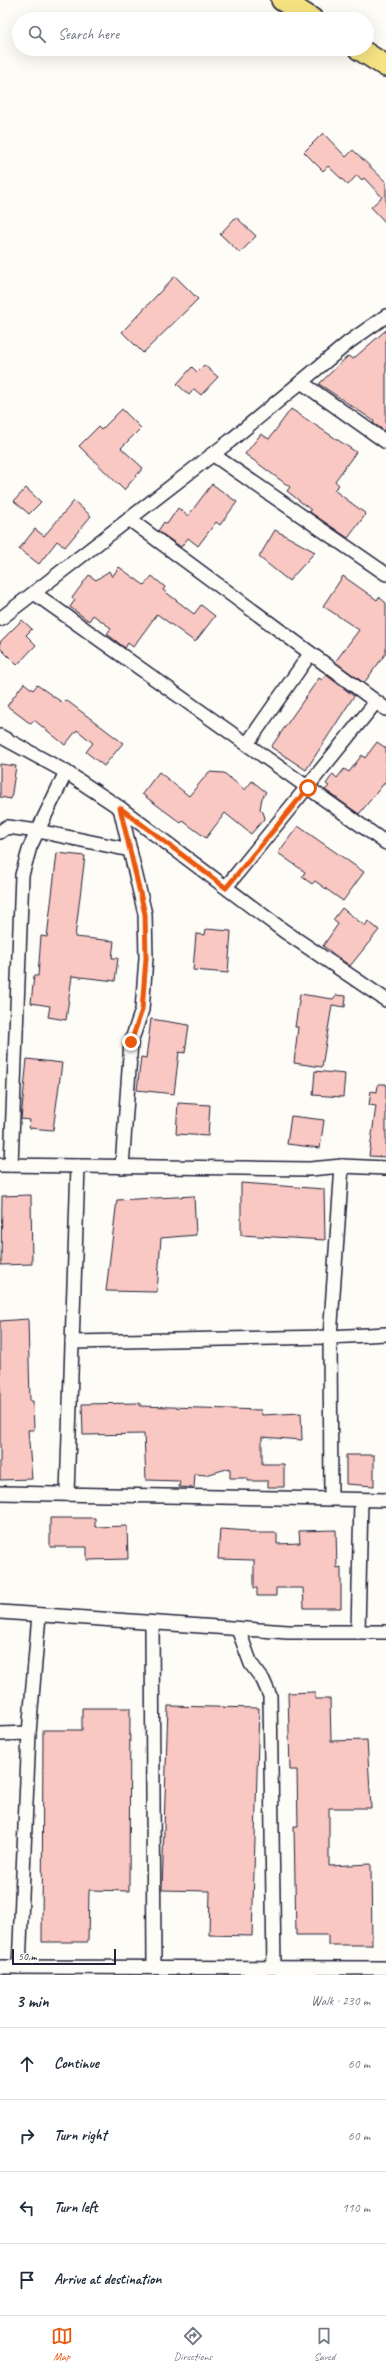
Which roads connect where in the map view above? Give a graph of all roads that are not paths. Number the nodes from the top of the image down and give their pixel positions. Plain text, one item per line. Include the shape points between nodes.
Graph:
1 (282, 0) edge
2 (301, 12) edge
3 (370, 56) edge
4 (386, 66) edge
5 (386, 316) edge
6 (301, 382) junction
7 (386, 442) edge
8 (212, 454) junction
9 (129, 519) junction
10 (386, 574) edge
11 (34, 593) junction
12 (0, 619) edge
13 (310, 654) junction
14 (381, 706) edge
15 (0, 736) edge
16 (247, 744) junction
17 (66, 772) junction
18 (308, 788) junction
19 (120, 808) junction
20 (38, 831) junction
21 (0, 832) edge
22 (386, 843) edge
23 (130, 850) junction
24 (226, 888) junction
25 (386, 1000) edge
26 (6, 1165) edge
27 (78, 1166) junction
28 (342, 1166) junction
29 (122, 1167) junction
30 (386, 1168) edge
31 (386, 1334) edge
32 (330, 1337) junction
33 (72, 1342) junction
34 (0, 1492) edge
35 (67, 1494) junction
36 (331, 1499) junction
37 (361, 1500) junction
38 (386, 1500) edge
39 (0, 1612) edge
40 (39, 1615) junction
41 (152, 1623) junction
42 (238, 1629) junction
43 (358, 1632) junction
44 (386, 1632) edge
45 (29, 1733) junction
46 (0, 1734) edge
47 (0, 1967) edge
48 (19, 1967) junction
49 (154, 1967) junction
50 (274, 1967) junction
51 (386, 1968) edge
52 (179, 1971) edge

1 - 2 main road
3 - 4 main road
5 - 6 street via 349,342
6 - 7 street
6 - 8 street
8 - 9 street
8 - 10 street
9 - 11 street
9 - 13 street
11 - 12 street
11 - 16 street
13 - 14 street
13 - 16 street
14 - 18 street
15 - 17 street
16 - 18 street
17 - 19 street
17 - 20 street
18 - 22 street
18 - 24 street
19 - 23 street
19 - 24 street
20 - 21 street via 7,827
20 - 23 street
20 - 26 street via 30,847 22,875 19,909 18,1022
23 - 29 street via 145,914 146,958 142,1010 131,1042
24 - 25 street
26 - 27 street
27 - 29 street
27 - 33 street
28 - 29 street via 310,1169
28 - 30 street
28 - 32 street
31 - 32 street
32 - 33 street
32 - 36 street
33 - 35 street
34 - 35 street
35 - 36 street
36 - 37 street
37 - 38 street
37 - 43 street
39 - 40 street
40 - 41 street
40 - 45 street
41 - 42 street
41 - 49 street
42 - 43 street
42 - 50 street via 250,1664 263,1680 270,1696
43 - 44 street
45 - 46 street
45 - 48 street
47 - 48 street
48 - 49 street
49 - 52 street
50 - 51 street
50 - 52 street

